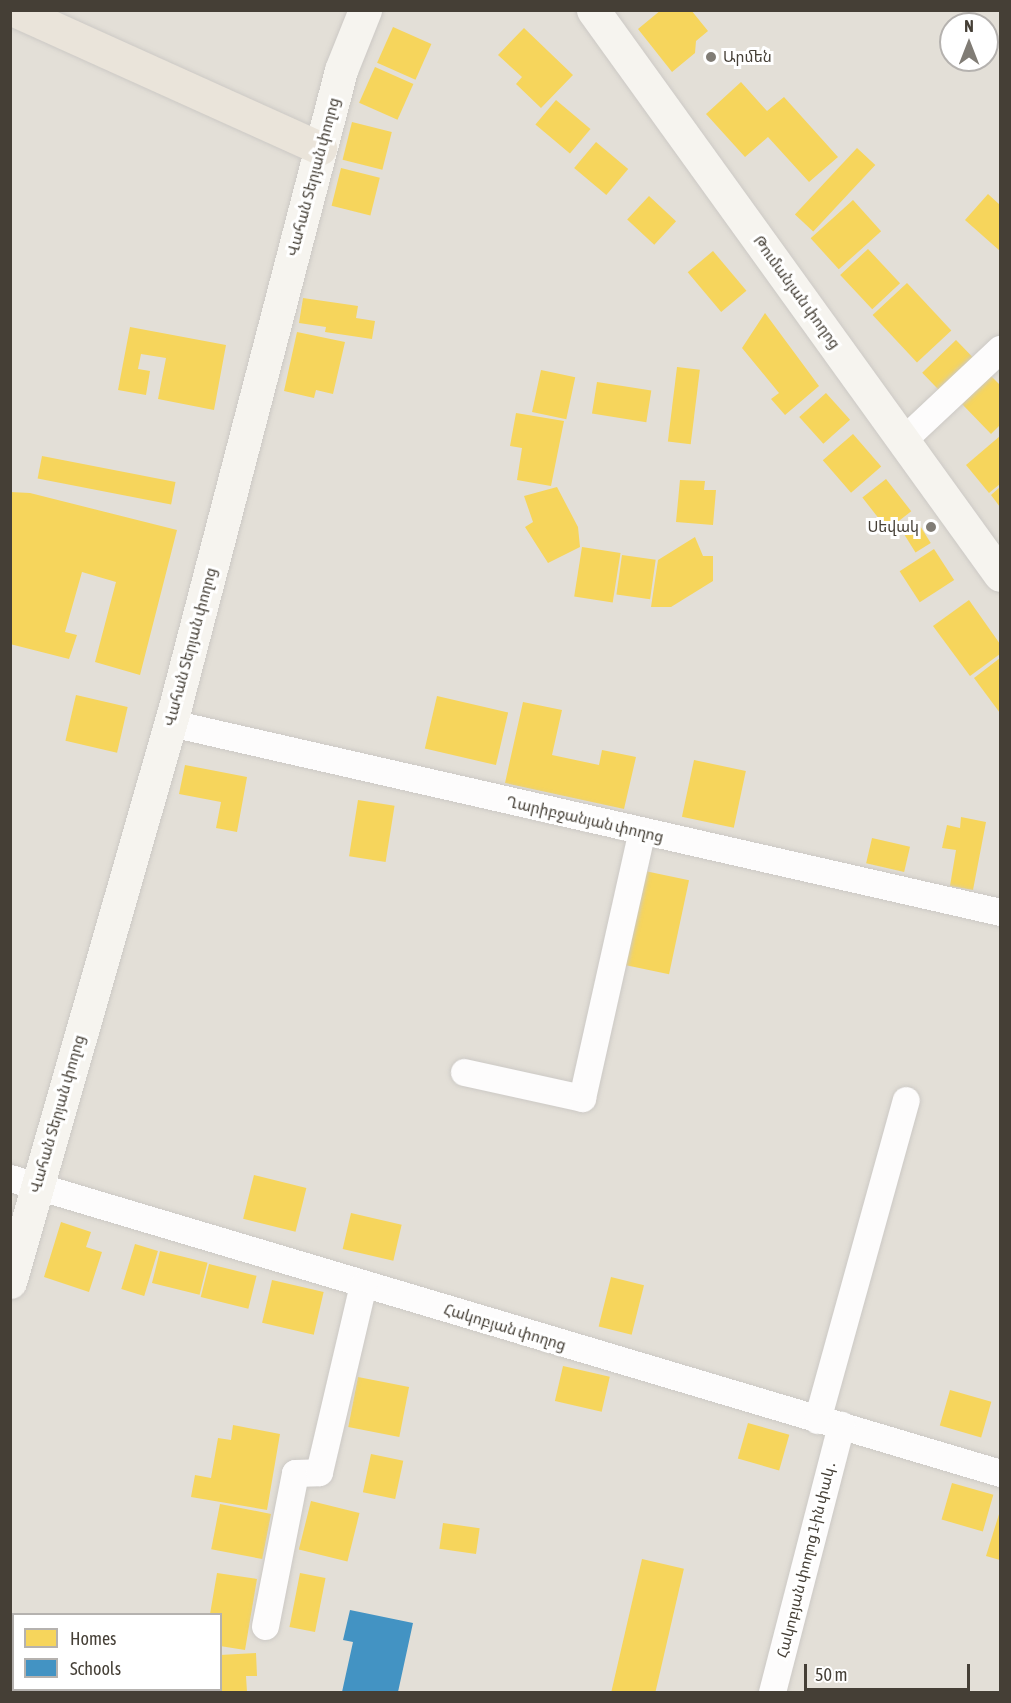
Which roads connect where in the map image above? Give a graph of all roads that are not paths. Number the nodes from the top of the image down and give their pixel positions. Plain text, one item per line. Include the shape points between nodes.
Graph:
1 (14, 10) edge
2 (365, 10) edge
3 (592, 10) edge
4 (320, 148) junction
5 (1000, 350) edge
6 (904, 439) junction
7 (1000, 574) edge
8 (171, 723) junction
9 (641, 833) junction
10 (1000, 912) edge
11 (464, 1072) dead end
12 (906, 1100) dead end
13 (23, 1182) edge
14 (10, 1282) edge
15 (363, 1285) junction
16 (829, 1423) junction
17 (1000, 1473) edge
18 (265, 1626) dead end
19 (772, 1692) edge

1 - 4 highway
2 - 4 street, Վահան Տերյան փողոց via 341,70
3 - 6 street, Թումանյան փողոց
4 - 8 street, Վահան Տերյան փողոց
5 - 6 street
6 - 7 street, Թումանյան փողոց
8 - 9 street, Ղարիբջանյան փողոց
8 - 13 street, Վահան Տերյան փողոց
9 - 10 street, Ղարիբջանյան փողոց
9 - 11 street via 582,1098
12 - 16 street, Հակոբյան փողոց 1-ին փակ․
13 - 14 street, Վահան Տերյան փողոց
13 - 15 street, Հակոբյան փողոց
15 - 16 street, Հակոբյան փողոց
15 - 18 street via 319,1472 295,1473
16 - 17 street, Հակոբյան փողոց
16 - 19 street, Հակոբյան փողոց 1-ին փակ․

